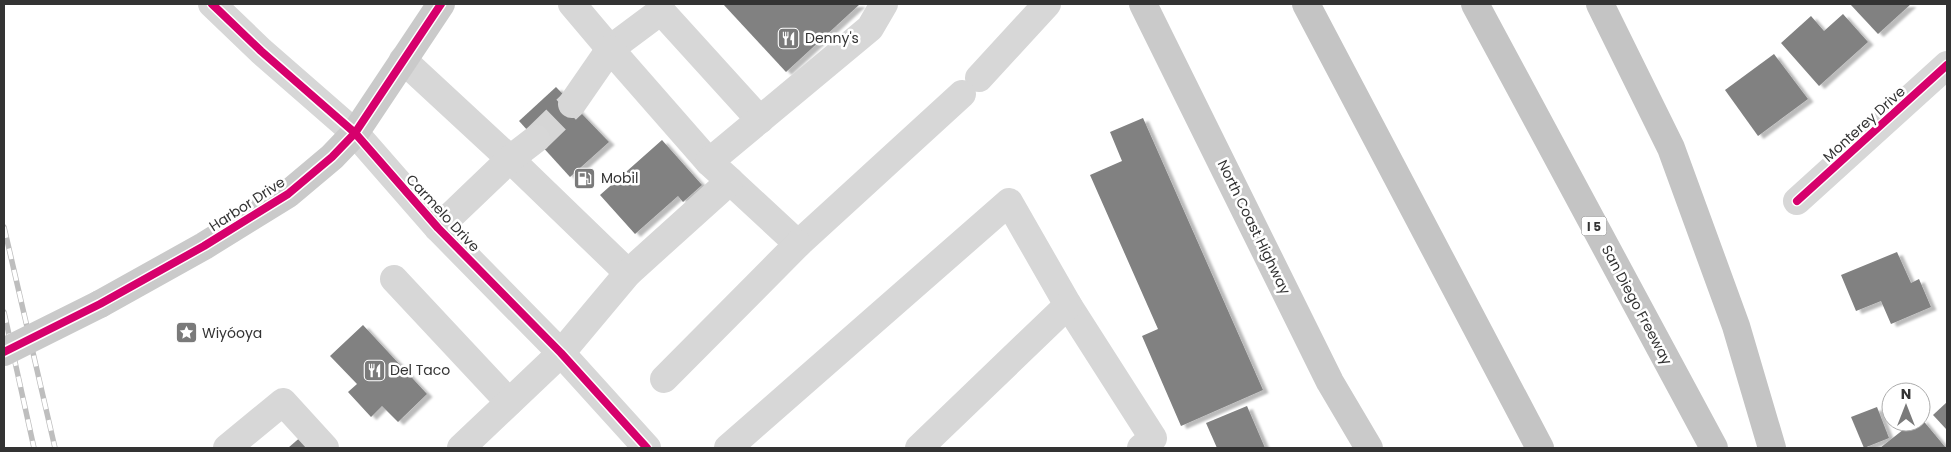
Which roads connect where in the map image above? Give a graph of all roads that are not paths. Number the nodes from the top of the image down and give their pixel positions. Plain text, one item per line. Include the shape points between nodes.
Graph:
1 (212, 4) edge
2 (441, 4) edge
3 (572, 4) edge
4 (884, 4) edge
5 (1047, 4) edge
6 (1144, 4) edge
7 (1306, 4) edge
8 (1475, 4) edge
9 (1600, 4) edge
10 (1614, 4) edge
11 (1619, 41) junction
12 (610, 50) junction
13 (403, 60) junction
14 (1947, 65) edge
15 (572, 104) tunnel mouth
16 (760, 120) junction
17 (355, 133) junction
18 (536, 139) tunnel mouth
19 (510, 159) junction
20 (709, 162) junction
21 (730, 181) junction
22 (1797, 201) dead end
23 (438, 228) junction
24 (798, 244) junction
25 (628, 273) junction
26 (394, 279) dead end
27 (1068, 305) junction
28 (4, 352) edge
29 (561, 353) junction
30 (664, 379) dead end
31 (509, 402) junction
32 (227, 448) edge
33 (325, 448) edge
34 (461, 448) edge
35 (646, 448) edge
36 (728, 448) edge
37 (919, 448) edge
38 (1141, 448) edge
39 (1368, 448) edge
40 (1540, 448) edge
41 (1714, 448) edge
42 (1772, 448) edge

1 - 17 street, Carmelo Drive
2 - 13 main road, Harbor Drive
3 - 12 street
4 - 16 street via 870,28
5 - 24 street via 970,86
6 - 39 main road, North Coast Highway via 1330,382
7 - 40 highway
8 - 41 highway, San Diego Freeway / I 5
9 - 11 highway
10 - 11 highway
11 - 42 highway via 1671,148 1736,326
12 - 15 street
12 - 16 street via 660,11
12 - 20 street
13 - 17 main road, Harbor Drive
13 - 19 street
14 - 22 street, Monterey Drive
16 - 20 street
17 - 23 street, Carmelo Drive
17 - 28 main road, Harbor Drive, bridge via 332,158 288,194 100,304
18 - 19 street
19 - 23 street
19 - 25 street
20 - 21 street
21 - 24 street
21 - 25 street
23 - 29 street, Carmelo Drive
24 - 30 street
25 - 29 street
26 - 31 street
27 - 36 street via 1009,202
27 - 37 street
27 - 38 street via 1153,438
29 - 31 street
29 - 35 street, Carmelo Drive
31 - 34 street
32 - 33 street via 283,402

